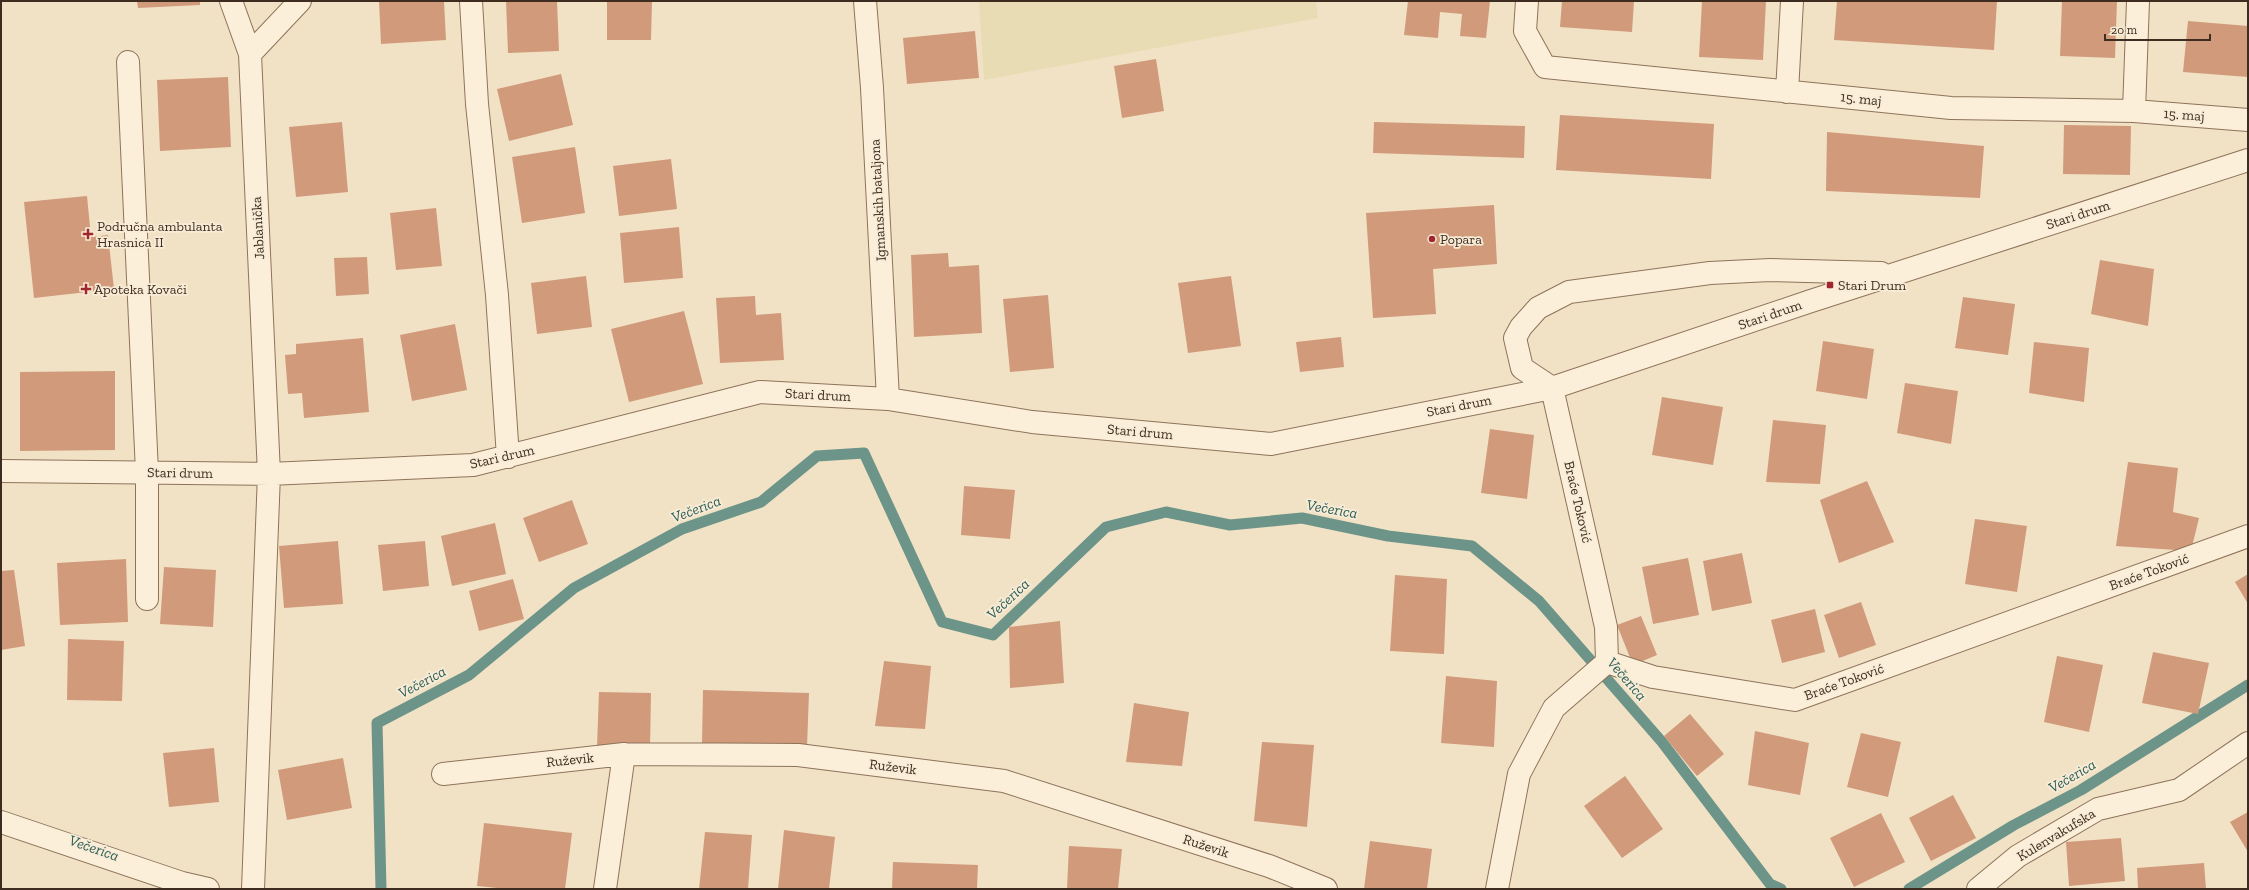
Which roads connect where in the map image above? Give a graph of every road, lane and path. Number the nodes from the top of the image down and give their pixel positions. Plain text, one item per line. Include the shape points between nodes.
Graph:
1 (231, 1) edge
2 (300, 1) edge
3 (471, 1) edge
4 (866, 1) edge
5 (1527, 1) edge
6 (1792, 1) edge
7 (2138, 1) edge
8 (250, 54) junction
9 (128, 62) dead end
10 (1787, 92) junction
11 (2134, 111) junction
12 (2248, 120) edge
13 (2248, 160) edge
14 (1897, 273) junction
15 (1552, 388) junction
16 (888, 399) junction
17 (508, 456) junction
18 (1, 471) edge
19 (147, 472) junction
20 (269, 474) junction
21 (2248, 536) edge
22 (147, 599) dead end
23 (1607, 662) junction
24 (2248, 744) edge
25 (624, 754) junction
26 (443, 774) dead end
27 (1, 822) edge
28 (208, 889) edge
29 (253, 889) edge
30 (605, 889) edge
31 (1326, 889) edge
32 (1497, 889) edge
33 (1978, 889) edge

1 - 8 street, Jablanička
2 - 8 street
3 - 17 street via 477,104 497,295
4 - 16 street, Igmanskih bataljona
5 - 10 street, 15. maj via 1525,31 1545,67
6 - 10 street
7 - 11 street
8 - 20 street, Jablanička
9 - 19 street
10 - 11 street, 15. maj via 1951,108
11 - 12 street, 15. maj
13 - 14 street, Stari drum
14 - 15 street, Stari drum
14 - 15 street via 1770,270 1710,273 1569,292 1538,308 1516,338 1522,368
15 - 16 street, Stari drum via 1271,444 1032,422
15 - 23 street, Braće Toković via 1606,627
16 - 17 street, Stari drum via 760,392
17 - 20 street, Stari drum via 473,466
18 - 19 street, Stari drum
19 - 20 street, Stari drum
19 - 22 street
20 - 29 street, Jablanička
21 - 23 street, Braće Toković via 1795,700 1653,678
23 - 32 street via 1554,708 1519,774
24 - 33 street, Kulenvakufska via 2179,790 2098,809 2018,856
25 - 26 street, Ruževik
25 - 30 street
25 - 31 street, Ruževik via 798,754 1004,781 1269,866
27 - 28 street via 182,883

